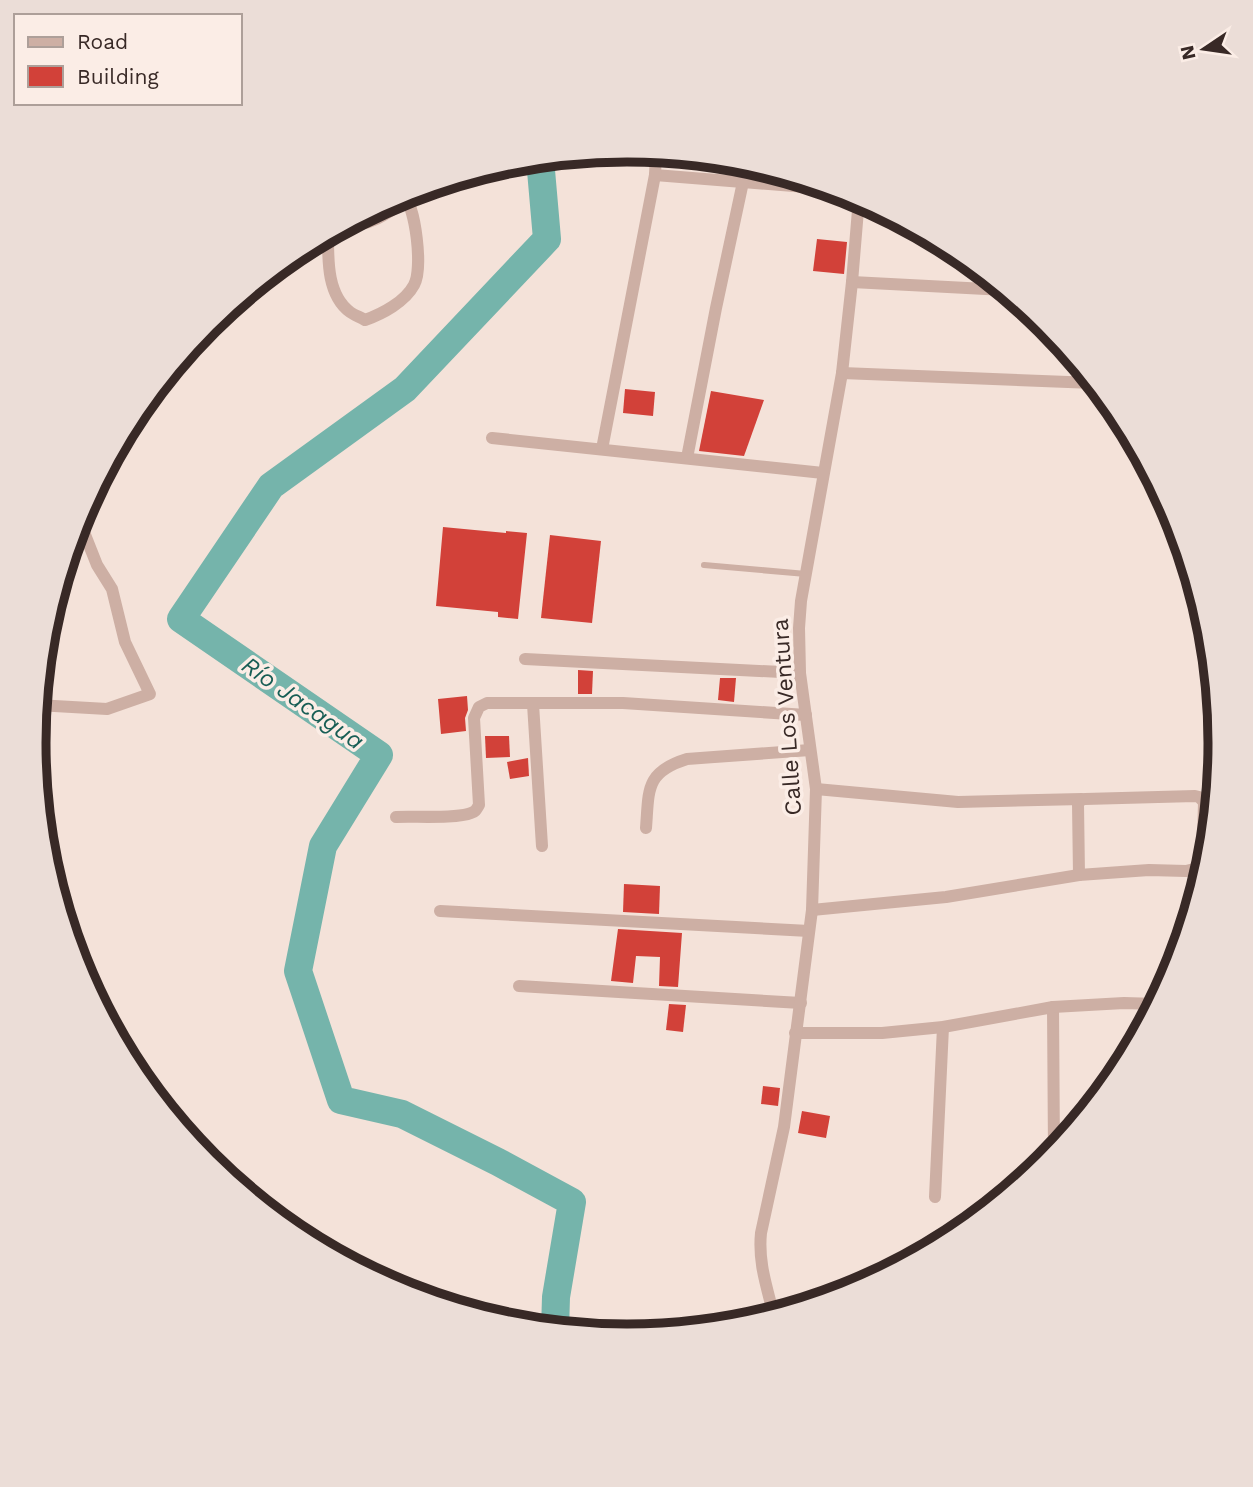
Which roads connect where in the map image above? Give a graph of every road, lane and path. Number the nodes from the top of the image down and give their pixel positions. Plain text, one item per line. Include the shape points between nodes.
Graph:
1 (656, 164) edge
2 (655, 175) junction
3 (743, 182) junction
4 (787, 185) edge
5 (409, 205) edge
6 (858, 211) edge
7 (329, 244) edge
8 (852, 282) junction
9 (988, 289) edge
10 (842, 373) junction
11 (1081, 382) edge
12 (492, 438) dead end
13 (602, 449) junction
14 (687, 458) junction
15 (823, 473) junction
16 (85, 534) edge
17 (704, 565) dead end
18 (806, 574) junction
19 (525, 659) dead end
20 (800, 673) junction
21 (533, 704) junction
22 (47, 706) edge
23 (806, 715) junction
24 (810, 750) junction
25 (816, 789) junction
26 (1082, 799) junction
27 (1204, 809) edge
28 (396, 817) dead end
29 (646, 828) dead end
30 (542, 846) dead end
31 (1193, 872) edge
32 (1079, 875) junction
33 (811, 910) junction
34 (440, 911) dead end
35 (809, 931) junction
36 (519, 986) dead end
37 (801, 1003) junction
38 (1146, 1004) edge
39 (1053, 1007) junction
40 (943, 1027) junction
41 (795, 1033) junction
42 (1054, 1136) edge
43 (935, 1197) dead end
44 (772, 1306) edge

1 - 2 street
2 - 3 street
2 - 13 street
3 - 4 street
3 - 14 street
5 - 7 street via 416,238 415,284 383,314 365,320 340,301 332,286
6 - 8 street, Calle Los Ventura
8 - 9 street
8 - 10 street, Calle Los Ventura
10 - 11 street
10 - 15 street, Calle Los Ventura
12 - 13 street
13 - 14 street
14 - 15 street
15 - 18 street, Calle Los Ventura
16 - 22 street via 112,589 125,642 150,694 107,709
17 - 18 lane
18 - 20 street, Calle Los Ventura via 799,628
19 - 20 street
20 - 23 street, Calle Los Ventura
21 - 23 street via 623,703
21 - 28 street via 487,703 475,712 479,805 475,812
21 - 30 street
23 - 24 street, Calle Los Ventura
24 - 25 street, Calle Los Ventura
24 - 29 street via 687,759 669,765 655,777 649,792
25 - 26 street via 958,802
25 - 33 street, Calle Los Ventura
26 - 27 street via 1199,797
26 - 32 street via 1078,804
31 - 32 street
32 - 33 street via 946,897
33 - 35 street, Calle Los Ventura
34 - 35 street
35 - 37 street, Calle Los Ventura
36 - 37 street
37 - 41 street, Calle Los Ventura
38 - 39 street
39 - 40 street
39 - 42 street
40 - 41 street via 882,1033
40 - 43 street
41 - 44 street, Calle Los Ventura via 784,1127 761,1233 760,1258

